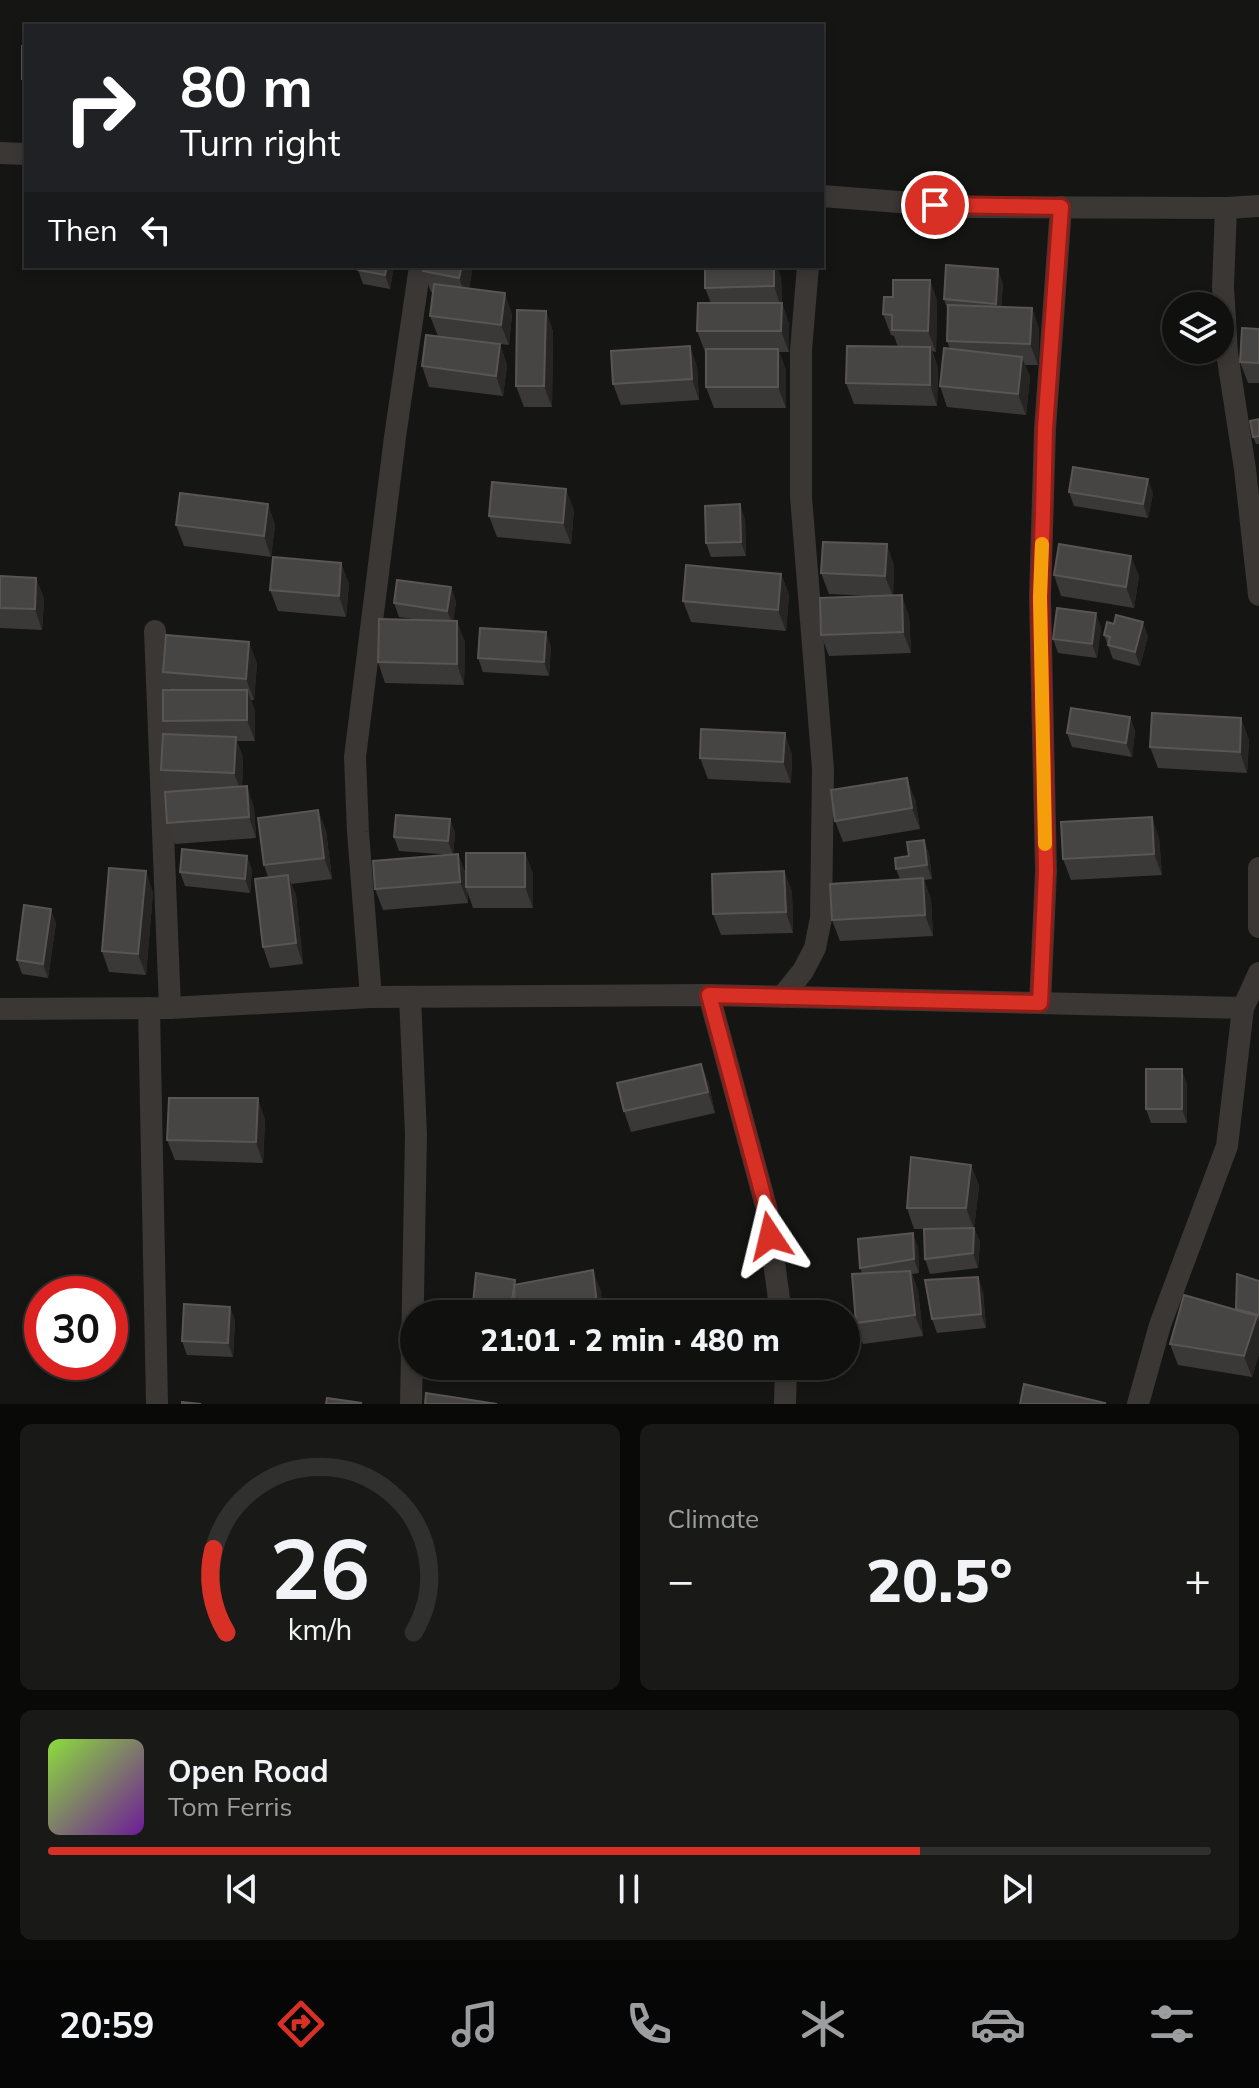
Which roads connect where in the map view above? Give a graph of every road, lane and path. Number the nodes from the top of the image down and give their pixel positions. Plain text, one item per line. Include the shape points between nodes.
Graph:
1 (0, 153) edge
2 (24, 154) edge
3 (824, 196) edge
4 (1259, 206) edge
5 (1061, 207) junction
6 (1226, 208) junction
7 (420, 268) edge
8 (808, 268) edge
9 (1259, 595) edge
10 (155, 631) dead end
11 (1259, 868) edge
12 (1259, 927) edge
13 (1259, 973) edge
14 (709, 995) junction
15 (371, 997) junction
16 (410, 997) junction
17 (782, 997) junction
18 (1040, 1003) junction
19 (160, 1008) junction
20 (1243, 1008) junction
21 (0, 1009) edge
22 (779, 1300) edge
23 (786, 1380) edge
24 (157, 1404) edge
25 (411, 1404) edge
26 (785, 1404) edge
27 (1138, 1404) edge

1 - 2 street
3 - 5 street via 963,207
4 - 6 street
5 - 6 street
5 - 18 street via 1042,521 1046,871
6 - 9 street via 1227,353
7 - 15 street via 355,757
8 - 17 street via 801,350 801,497 823,769 821,918 815,948
10 - 19 street
11 - 12 street
13 - 20 street
14 - 16 street
14 - 17 street
14 - 22 street via 767,1210
15 - 16 street
15 - 19 street
16 - 25 street via 416,1134
17 - 18 street
18 - 20 street
19 - 21 street
19 - 24 street
20 - 27 street via 1227,1146 1160,1325
23 - 26 street

